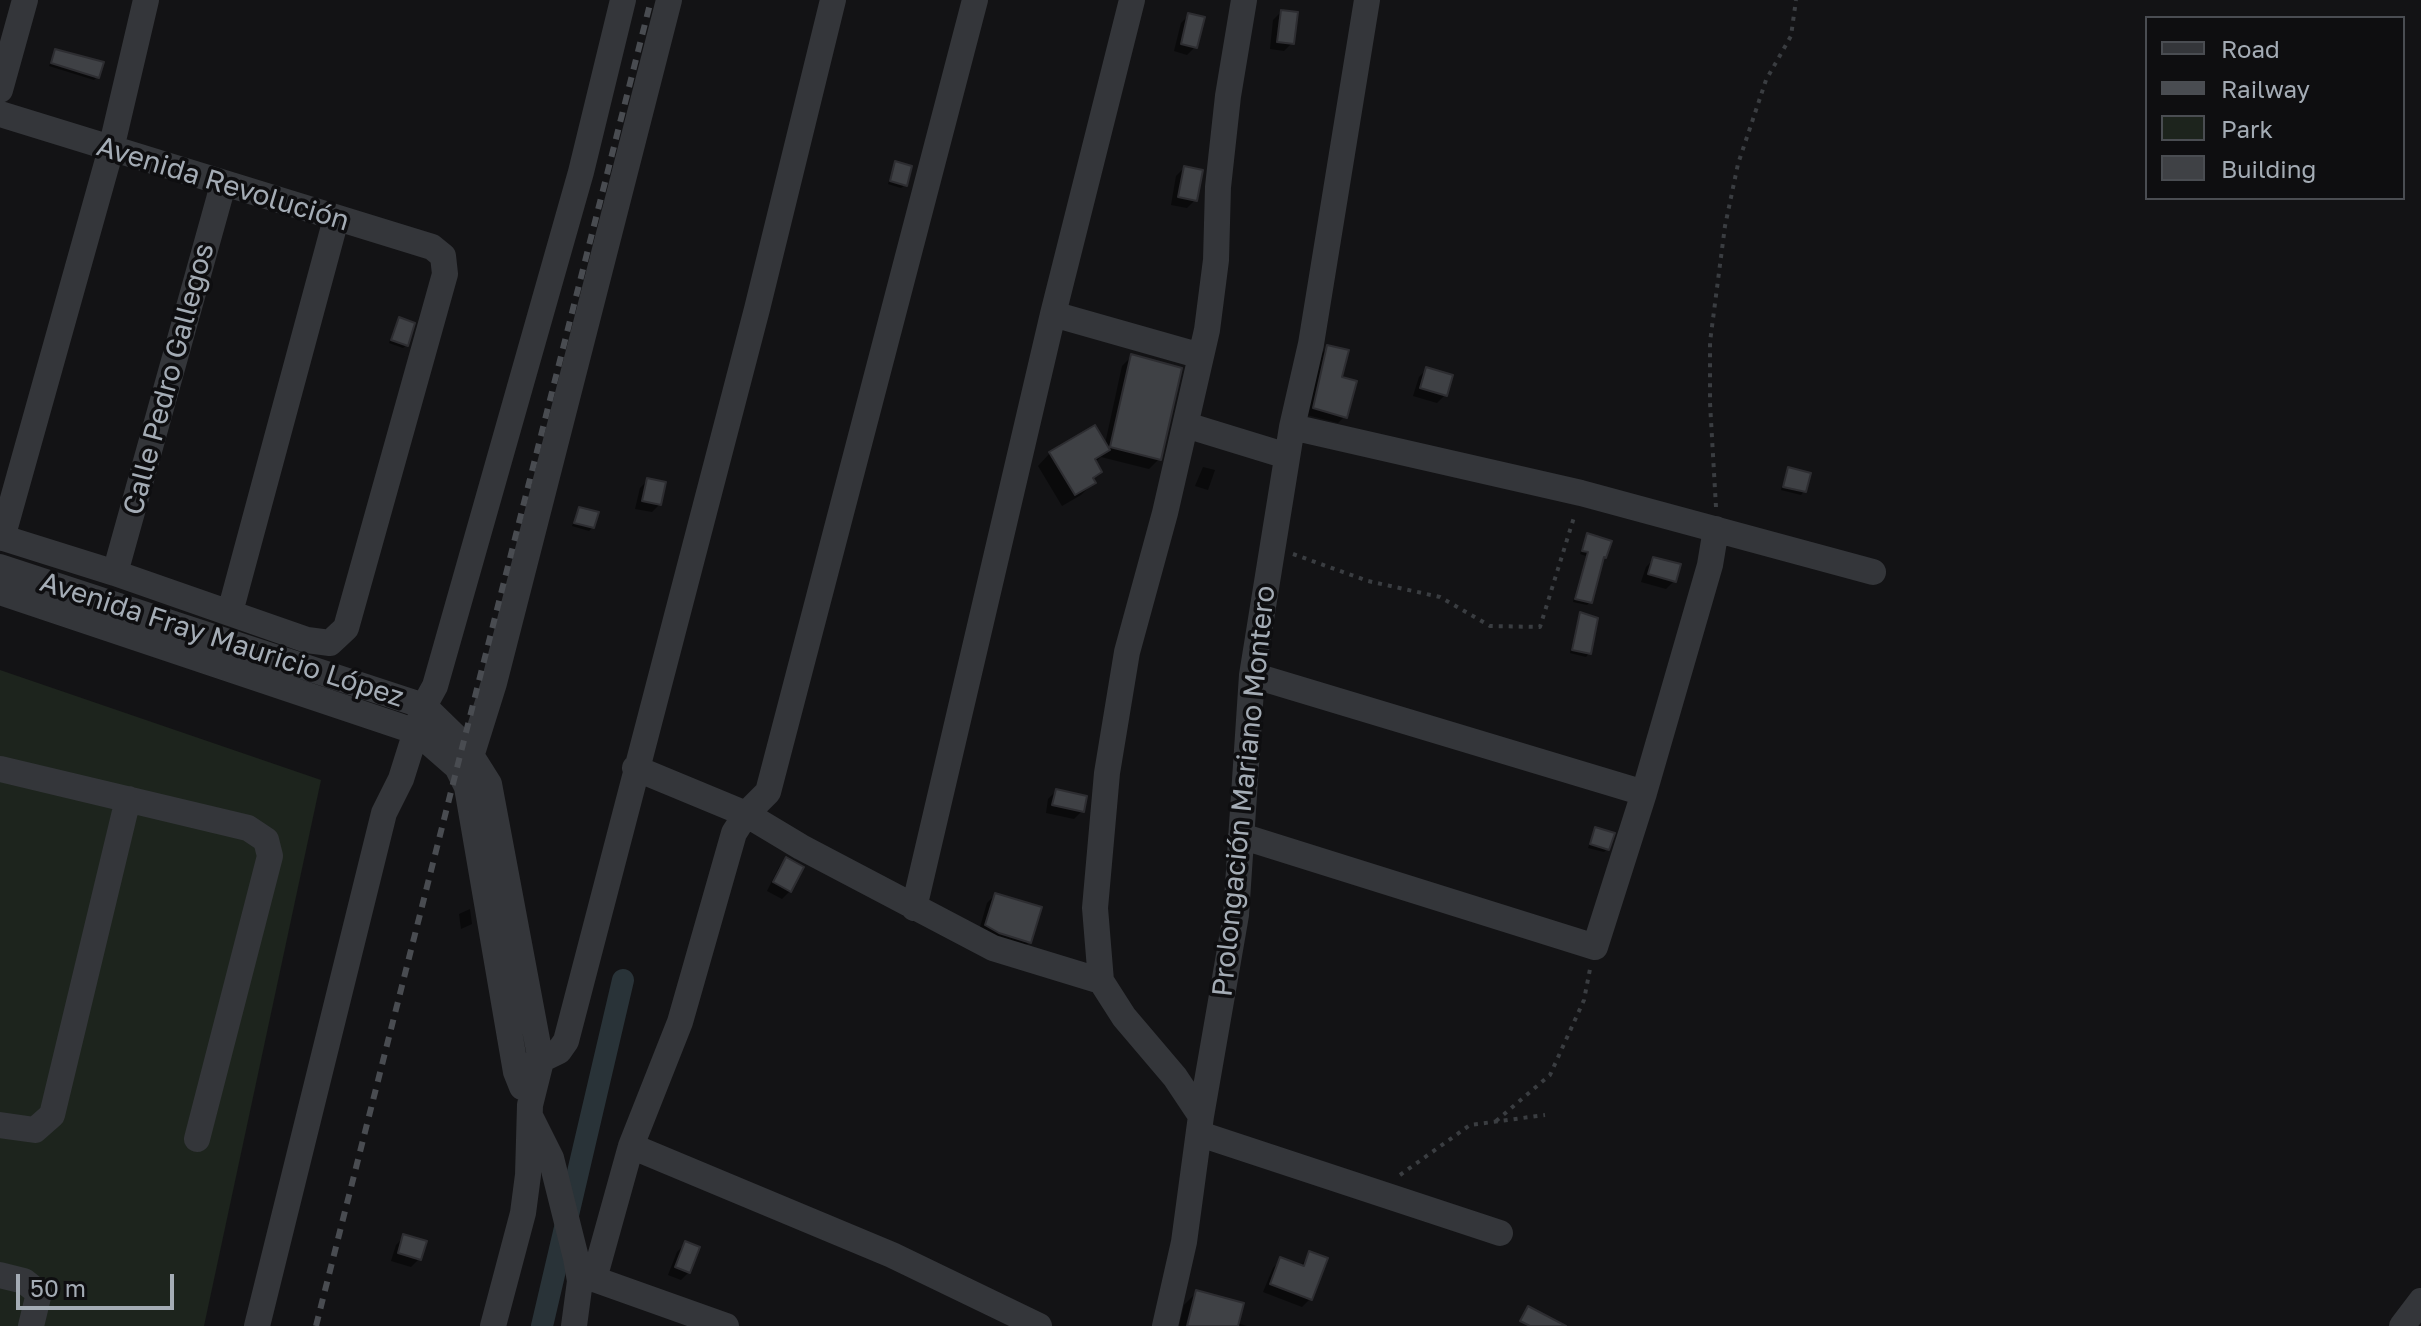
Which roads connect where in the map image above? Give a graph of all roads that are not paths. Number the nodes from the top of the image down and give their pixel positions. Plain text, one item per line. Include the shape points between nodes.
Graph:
1 (25, 0) edge
2 (146, 0) edge
3 (623, 0) edge
4 (669, 0) edge
5 (833, 0) edge
6 (975, 0) edge
7 (1132, 0) edge
8 (1244, 0) edge
9 (1367, 0) edge
10 (0, 90) edge
11 (0, 114) edge
12 (111, 149) junction
13 (223, 185) junction
14 (336, 219) junction
15 (1053, 314) junction
16 (1201, 356) junction
17 (1186, 425) junction
18 (1292, 427) junction
19 (1287, 456) junction
20 (1716, 529) junction
21 (1, 538) edge
22 (0, 567) edge
23 (1873, 572) dead end
24 (115, 573) junction
25 (0, 592) edge
26 (230, 612) junction
27 (1252, 675) junction
28 (420, 719) junction
29 (467, 768) junction
30 (635, 768) junction
31 (0, 769) edge
32 (1644, 793) junction
33 (128, 799) junction
34 (746, 814) junction
35 (1241, 836) junction
36 (914, 908) junction
37 (1101, 981) junction
38 (541, 1061) junction
39 (516, 1072) junction
40 (530, 1111) junction
41 (0, 1125) edge
42 (1200, 1125) junction
43 (197, 1139) dead end
44 (631, 1146) junction
45 (1500, 1233) dead end
46 (584, 1273) junction
47 (0, 1275) edge
48 (2421, 1301) edge
49 (31, 1326) edge
50 (257, 1326) edge
51 (493, 1326) edge
52 (574, 1326) edge
53 (726, 1326) edge
54 (1039, 1326) edge
55 (1165, 1326) edge
56 (2402, 1326) edge

1 - 10 street
2 - 12 street
3 - 28 street via 581,172 435,686
4 - 29 street via 494,683
5 - 30 street
6 - 34 street via 768,792
7 - 15 street
8 - 16 street via 1228,96 1216,260
9 - 18 street, Prolongación Mariano Montero via 1311,344
11 - 12 street, Avenida Revolución
12 - 13 street, Avenida Revolución
12 - 21 street
13 - 14 street, Avenida Revolución
13 - 24 street, Calle Pedro Gallegos
14 - 26 street
14 - 26 street, Avenida Revolución via 432,247 443,256 445,274 346,628 330,643 307,640
15 - 16 street
15 - 36 street
16 - 17 street
17 - 19 street
17 - 37 street via 1127,652 1107,773 1095,908
18 - 19 street, Prolongación Mariano Montero
18 - 20 street
19 - 27 street, Prolongación Mariano Montero
20 - 23 street
20 - 32 street
21 - 24 street
22 - 28 street, Avenida Fray Mauricio López
24 - 26 street
25 - 28 street, Avenida Fray Mauricio López
27 - 32 street
27 - 35 street, Prolongación Mariano Montero
28 - 29 street, Avenida Fray Mauricio López via 462,743
28 - 50 street via 384,813
29 - 38 street, Avenida Fray Mauricio López via 489,784
29 - 39 street, Avenida Fray Mauricio López
30 - 34 street
30 - 38 street via 566,1041
31 - 33 street
32 - 35 street via 1595,947
33 - 41 street via 52,1115 35,1130
33 - 43 street via 248,828 266,840 270,856
34 - 36 street
34 - 44 street via 734,833 680,1022
35 - 42 street, Prolongación Mariano Montero via 1236,915
36 - 37 street via 993,948
37 - 42 street via 1175,1077
38 - 39 street
38 - 40 street, Avenida Fray Mauricio López
39 - 40 street, Avenida Fray Mauricio López
40 - 46 street via 551,1158
40 - 51 street via 523,1213
42 - 45 street
42 - 55 street, Prolongación Mariano Montero via 1184,1242
44 - 46 street
44 - 54 street via 892,1255
46 - 52 street
46 - 53 street
47 - 49 street via 24,1281 39,1293
48 - 56 street

